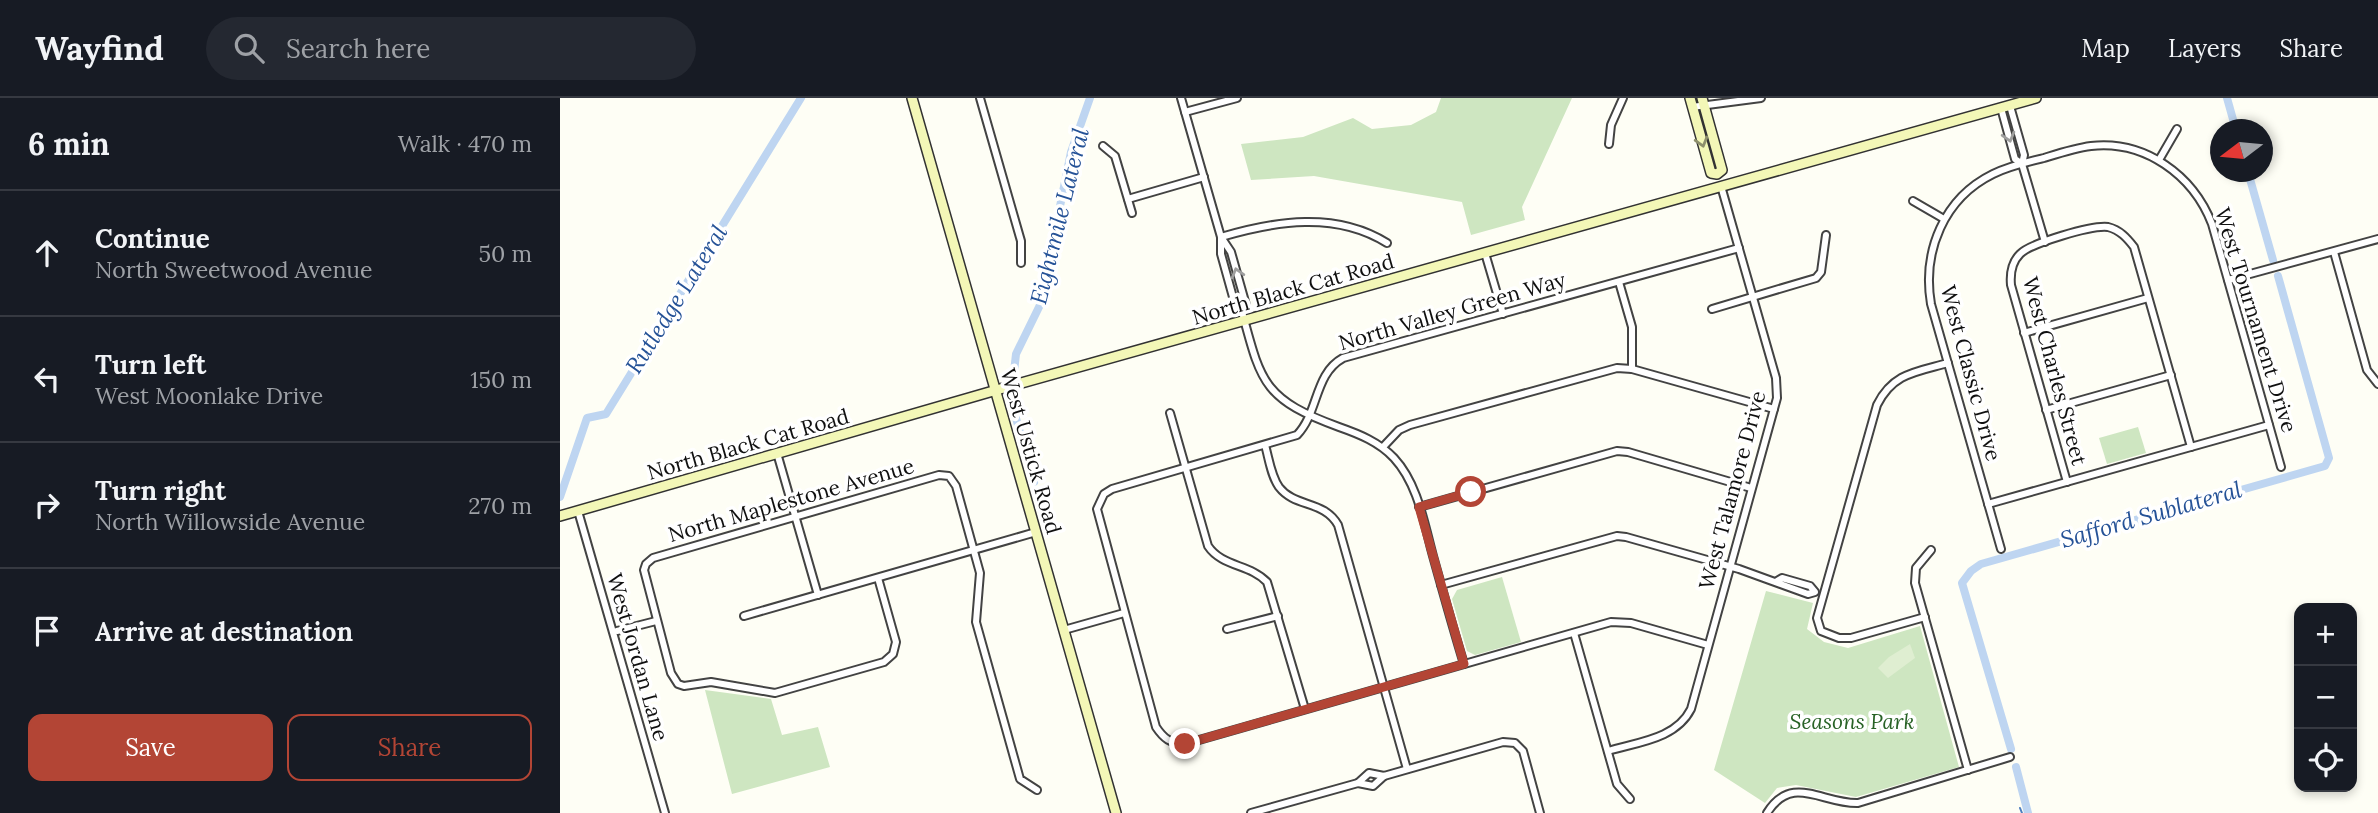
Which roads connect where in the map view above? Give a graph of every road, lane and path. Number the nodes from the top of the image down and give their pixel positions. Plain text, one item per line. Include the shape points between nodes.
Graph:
1 (912, 98) edge
2 (980, 98) edge
3 (1181, 98) edge
4 (1237, 98) edge
5 (1623, 98) edge
6 (1761, 98) edge
7 (2036, 98) edge
8 (1703, 102) edge
9 (1691, 103) edge
10 (2005, 107) junction
11 (1185, 113) junction
12 (2177, 128) dead end
13 (1609, 144) dead end
14 (1103, 146) dead end
15 (2159, 160) junction
16 (2022, 164) junction
17 (1717, 174) junction
18 (1204, 177) junction
19 (1721, 186) junction
20 (1129, 199) junction
21 (1913, 201) dead end
22 (1132, 213) dead end
23 (1944, 219) junction
24 (1826, 235) dead end
25 (1221, 237) junction
26 (2378, 239) edge
27 (2045, 242) junction
28 (1387, 243) dead end
29 (1739, 248) junction
30 (2334, 252) junction
31 (1485, 253) junction
32 (1021, 263) dead end
33 (2228, 280) junction
34 (1619, 282) junction
35 (1753, 298) junction
36 (2148, 298) junction
37 (1712, 309) dead end
38 (1503, 314) junction
39 (1245, 321) junction
40 (2024, 333) junction
41 (1948, 363) junction
42 (1632, 369) junction
43 (2171, 375) junction
44 (2378, 384) edge
45 (995, 390) junction
46 (1774, 409) junction
47 (2046, 410) junction
48 (1170, 413) dead end
49 (1310, 416) junction
50 (2269, 425) junction
51 (1265, 446) junction
52 (1383, 447) junction
53 (2191, 447) junction
54 (777, 453) junction
55 (2281, 467) dead end
56 (1186, 468) junction
57 (2067, 482) junction
58 (1751, 488) junction
59 (1988, 505) junction
60 (1419, 507) junction
61 (578, 511) junction
62 (560, 516) edge
63 (795, 517) junction
64 (1036, 532) junction
65 (2001, 549) dead end
66 (974, 550) junction
67 (1931, 550) dead end
68 (1730, 566) junction
69 (878, 578) junction
70 (1441, 585) junction
71 (1824, 594) junction
72 (818, 595) junction
73 (1124, 613) junction
74 (1278, 615) junction
75 (744, 616) dead end
76 (1925, 617) junction
77 (656, 621) junction
78 (1227, 629) dead end
79 (1064, 630) junction
80 (617, 631) dead end
81 (1574, 633) junction
82 (1709, 645) junction
83 (1464, 664) junction
84 (1383, 687) junction
85 (1305, 709) junction
86 (1608, 751) junction
87 (2010, 757) dead end
88 (1407, 769) junction
89 (1968, 770) junction
90 (1384, 776) junction
91 (1358, 783) junction
92 (1037, 790) dead end
93 (1630, 799) dead end
94 (665, 813) edge
95 (1116, 813) edge
96 (1251, 813) edge
97 (1541, 813) edge
98 (1767, 813) edge

1 - 45 main road, West Ustick Road
2 - 32 street via 1021,241
3 - 11 street
4 - 11 street
5 - 13 street via 1611,125
6 - 8 street
7 - 10 main road, North Black Cat Road
8 - 9 street
8 - 17 main road via 1722,170
9 -> 17 main road via 1711,173
10 - 16 street via 2015,159
10 - 19 main road, North Black Cat Road
11 - 18 street
12 - 15 street
14 - 20 street via 1115,156
15 - 16 street, West Tournament Drive via 2103,146
15 - 33 street, West Tournament Drive via 2185,180 2203,204
16 - 23 street, West Classic Drive via 1975,185
16 - 27 street
17 - 19 main road
18 - 20 street
18 - 25 street
19 - 29 street, West Talamore Drive
19 - 31 main road, North Black Cat Road
20 - 22 street
21 - 23 street
23 - 41 street, West Classic Drive via 1932,248 1928,280
24 - 35 street via 1821,272 1816,278
25 - 28 street via 1260,226 1315,222 1368,231
25 - 39 street via 1221,254 1236,308 1241,308
26 - 30 street
27 - 36 street via 2097,227 2119,231 2134,247
27 - 40 street, West Charles Street via 2031,246 2012,265 2011,285
29 - 34 street, North Valley Green Way
29 - 35 street, West Talamore Drive
30 - 33 street
30 - 44 street via 2368,370
31 - 38 street
31 - 39 main road, North Black Cat Road
33 - 50 street, West Tournament Drive
34 - 38 street, North Valley Green Way
34 - 42 street via 1632,327
35 - 37 street
35 - 46 street, West Talamore Drive via 1776,378
36 - 40 street
36 - 43 street
38 - 49 street, North Valley Green Way via 1343,358 1328,369
39 - 45 main road, North Black Cat Road
39 - 49 street via 1266,382 1286,403
40 - 47 street, West Charles Street
41 - 59 street, West Classic Drive
41 - 71 street via 1894,381 1877,405
42 - 46 street
42 - 52 street via 1605,370 1421,421 1399,430
43 - 47 street
43 - 53 street
45 - 54 main road, North Black Cat Road
45 - 64 main road, West Ustick Road
46 - 58 street, West Talamore Drive
47 - 57 street, West Charles Street
48 - 56 street
49 - 51 street, North Valley Green Way via 1297,435
49 - 52 street
50 - 53 street
50 - 55 street, West Tournament Drive
51 - 56 street, North Valley Green Way
51 - 84 street via 1281,489 1332,514 1338,525
52 - 60 street via 1405,472
53 - 57 street
54 - 61 main road, North Black Cat Road
54 - 63 street
56 - 73 street, North Valley Green Way via 1112,489 1099,500 1098,517
56 - 74 street via 1208,546 1222,560 1260,575 1270,588
57 - 59 street
58 - 60 street via 1617,452
58 - 68 street, West Talamore Drive
59 - 65 street, West Classic Drive
60 - 70 street
61 - 62 main road, North Black Cat Road
61 - 94 street, West Jordan Lane
63 - 66 street, North Maplestone Avenue via 939,475 949,476
63 - 72 street
63 - 77 street, North Maplestone Avenue via 653,558 646,564 644,576
64 - 66 street
64 - 79 main road, West Ustick Road
66 - 69 street
66 - 92 street via 980,573 976,622 1020,779
67 - 76 street via 1915,576
68 - 70 street via 1617,536
68 - 71 street via 1777,581 1780,586
68 - 82 street, West Talamore Drive
69 - 72 street
69 - 77 street via 896,642 893,654 884,662 775,693 711,682 684,686 675,681
70 - 83 street
71 - 76 street via 1817,618 1818,627 1826,634 1851,638
72 - 75 street
73 - 79 street
73 - 85 street via 1156,727 1167,741 1185,744
74 - 78 street
74 - 85 street
76 - 89 street
77 - 80 street
79 - 95 main road, West Ustick Road
81 - 82 street via 1623,622
81 - 83 street
81 - 86 street
82 - 86 street, West Talamore Drive via 1691,709 1681,724 1667,734
83 - 84 street
84 - 85 street
84 - 88 street
86 - 93 street via 1617,784
87 - 89 street
88 - 90 street
88 - 97 street via 1503,742 1515,743 1523,751
89 - 98 street via 1858,803 1794,792 1777,800
90 - 91 street via 1369,773
90 - 91 street via 1373,786
91 - 96 street

